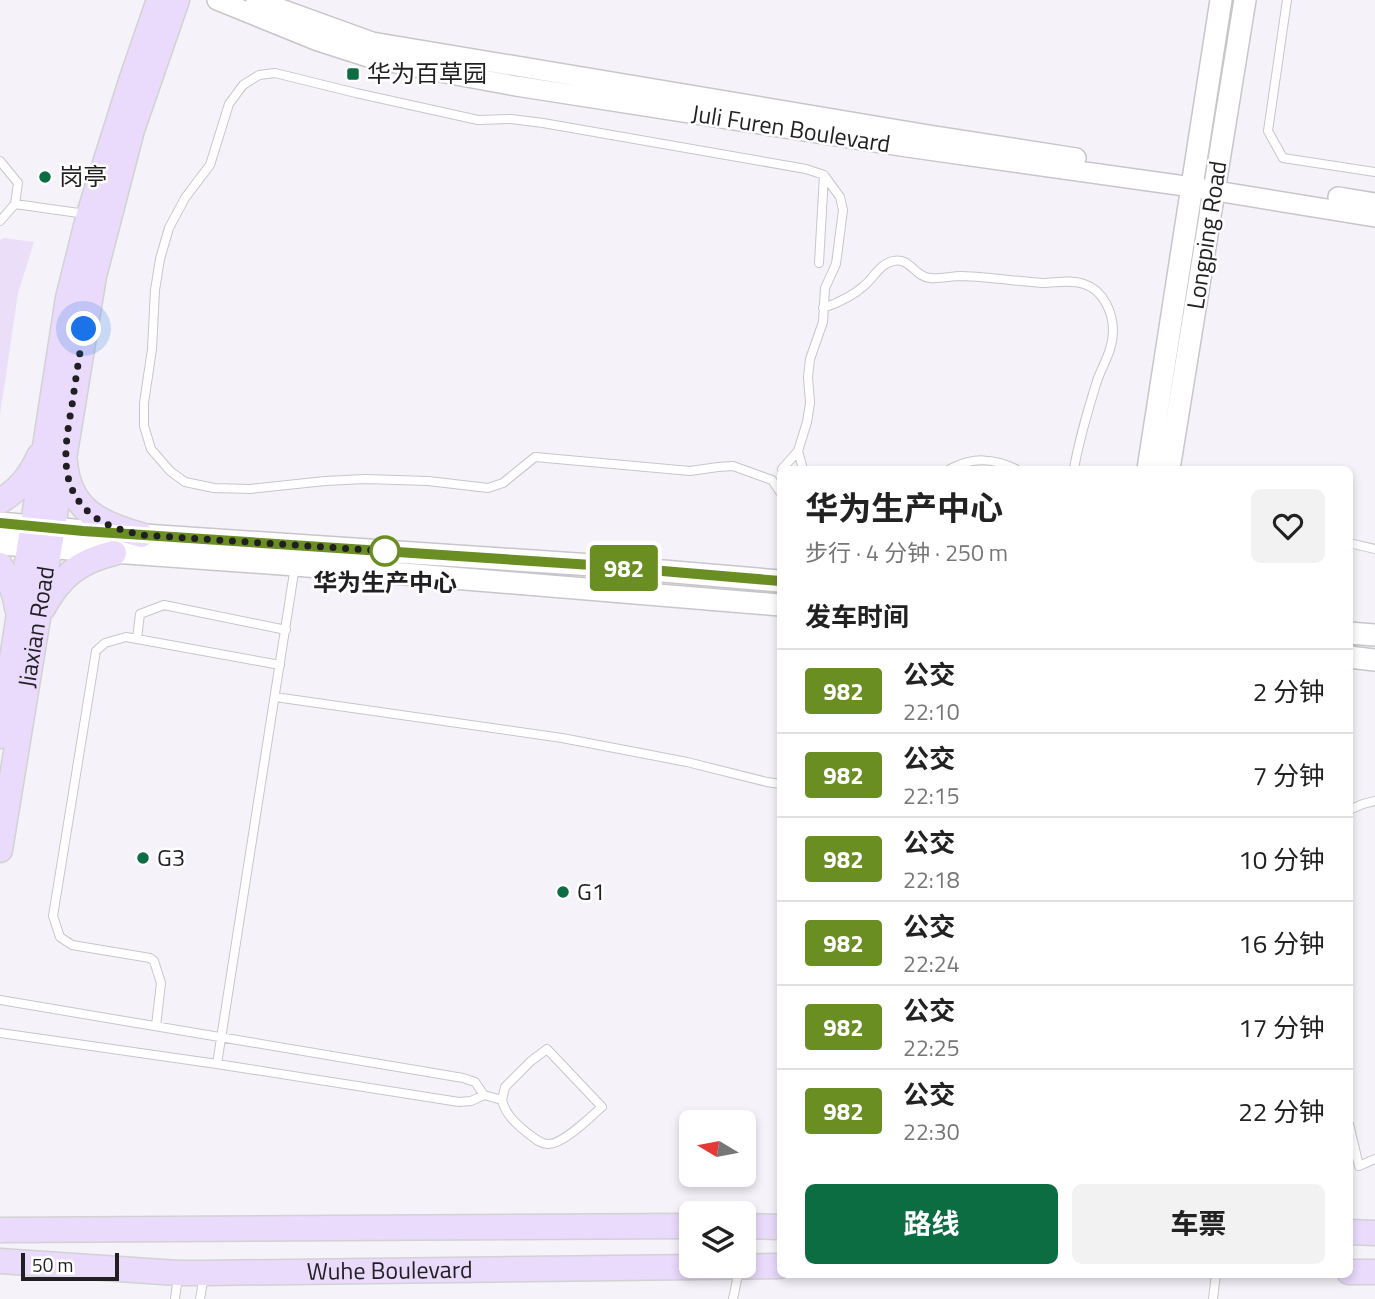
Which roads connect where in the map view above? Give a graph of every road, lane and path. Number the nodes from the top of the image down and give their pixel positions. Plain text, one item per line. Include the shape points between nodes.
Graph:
1 (159, 0) edge
2 (177, 0) edge
3 (217, 0) edge
4 (256, 0) edge
5 (1221, 0) edge
6 (1245, 0) edge
7 (1287, 0) edge
8 (0, 161) edge
9 (1375, 172) edge
10 (824, 175) junction
11 (1193, 181) junction
12 (1215, 185) junction
13 (1375, 203) edge
14 (15, 204) junction
15 (89, 214) junction
16 (1375, 217) edge
17 (0, 221) edge
18 (819, 263) dead end
19 (824, 308) junction
20 (56, 441) junction
21 (798, 452) junction
22 (785, 466) edge
23 (802, 466) edge
24 (956, 466) edge
25 (1009, 466) edge
26 (1075, 466) edge
27 (1148, 466) edge
28 (1169, 466) edge
29 (777, 474) edge
30 (772, 480) junction
31 (777, 488) edge
32 (0, 501) edge
33 (0, 523) edge
34 (141, 535) junction
35 (41, 537) junction
36 (0, 544) edge
37 (1353, 544) edge
38 (1375, 549) edge
39 (114, 553) junction
40 (0, 565) edge
41 (295, 565) junction
42 (777, 581) edge
43 (777, 605) edge
44 (27, 624) junction
45 (285, 630) junction
46 (1353, 633) edge
47 (1375, 635) edge
48 (136, 639) junction
49 (1353, 657) edge
50 (1375, 660) edge
51 (280, 665) junction
52 (275, 697) junction
53 (0, 736) edge
54 (777, 784) edge
55 (1375, 801) edge
56 (1353, 808) edge
57 (0, 850) edge
58 (0, 1000) edge
59 (156, 1026) junction
60 (0, 1033) edge
61 (222, 1037) junction
62 (217, 1064) junction
63 (484, 1095) junction
64 (502, 1100) junction
65 (1353, 1141) edge
66 (1375, 1160) edge
67 (1359, 1166) junction
68 (1353, 1168) edge
69 (679, 1226) edge
70 (756, 1226) edge
71 (777, 1227) edge
72 (0, 1230) edge
73 (1353, 1232) edge
74 (1375, 1233) edge
75 (0, 1261) edge
76 (777, 1266) edge
77 (756, 1267) edge
78 (679, 1268) edge
79 (1353, 1272) edge
80 (1375, 1272) edge
81 (178, 1273) junction
82 (204, 1273) junction
83 (737, 1278) edge
84 (1216, 1278) edge
85 (175, 1299) edge
86 (200, 1299) edge
87 (733, 1299) edge
88 (1213, 1299) edge

1 - 15 main road, Jiaxian Road
2 - 20 main road, Jiaxian Road via 132,130
3 - 11 street, Juli Furen Boulevard via 368,57 448,74 880,143
4 - 11 street, Juli Furen Boulevard via 372,42
5 - 11 main road, Longping Road
6 - 12 main road, Longping Road
7 - 9 lane via 1268,131 1283,158
8 - 14 lane via 19,183
10 - 18 lane
10 - 19 lane via 840,197 843,210
10 - 30 lane via 543,123 478,120 292,76 259,75 243,85 229,104 210,165 169,228 160,260 144,426 151,449 185,482 250,489 365,479 488,488 503,483 535,457 690,471 730,466
11 - 12 street, Juli Furen Boulevard
11 - 27 main road, Longping Road
12 - 13 street, Juli Furen Boulevard
12 - 16 street, Juli Furen Boulevard
12 - 28 main road, Longping Road
14 - 15 lane
14 - 17 lane
15 - 20 main road, Jiaxian Road via 68,298
19 - 21 lane via 810,359 810,403
19 - 26 lane via 863,287 881,266 893,261 903,261 928,278 1086,284 1109,308 1113,330
20 - 32 main road via 38,459 26,481
20 - 34 main road via 72,491 83,506 115,528
20 - 35 main road, Jiaxian Road
21 - 22 lane
21 - 23 lane
24 - 25 lane via 982,459
29 - 30 lane
30 - 31 lane
33 - 35 main road
34 - 35 main road
34 - 42 main road
35 - 36 main road
35 - 39 main road
35 - 44 main road, Jiaxian Road
37 - 38 lane
39 - 41 main road
39 - 44 main road via 94,558 65,577
40 - 44 main road
41 - 43 main road
41 - 45 lane
44 - 53 main road, Jiaxian Road
44 - 57 main road, Jiaxian Road
45 - 48 lane via 164,605 140,614
45 - 51 lane
46 - 47 main road
48 - 51 lane
48 - 59 lane via 105,643 96,651 53,916 60,937 72,946 154,961 161,983
49 - 50 main road
51 - 52 lane
52 - 54 lane via 562,738
52 - 61 lane
55 - 56 lane
58 - 59 lane
59 - 61 lane
60 - 62 lane
61 - 62 lane
61 - 63 lane via 463,1078 475,1082
62 - 63 lane via 460,1102
63 - 64 lane
64 - 64 lane via 505,1087 547,1049 602,1107 550,1145 521,1127 504,1110
65 - 67 lane
66 - 67 lane
67 - 68 lane
69 - 72 main road, Wuhe Boulevard
70 - 71 main road
73 - 74 main road
75 - 81 main road, Wuhe Boulevard
76 - 77 main road, Wuhe Boulevard
78 - 82 main road, Wuhe Boulevard
79 - 80 main road
81 - 82 main road, Wuhe Boulevard
81 - 85 lane
82 - 86 lane
83 - 87 lane
84 - 88 lane

